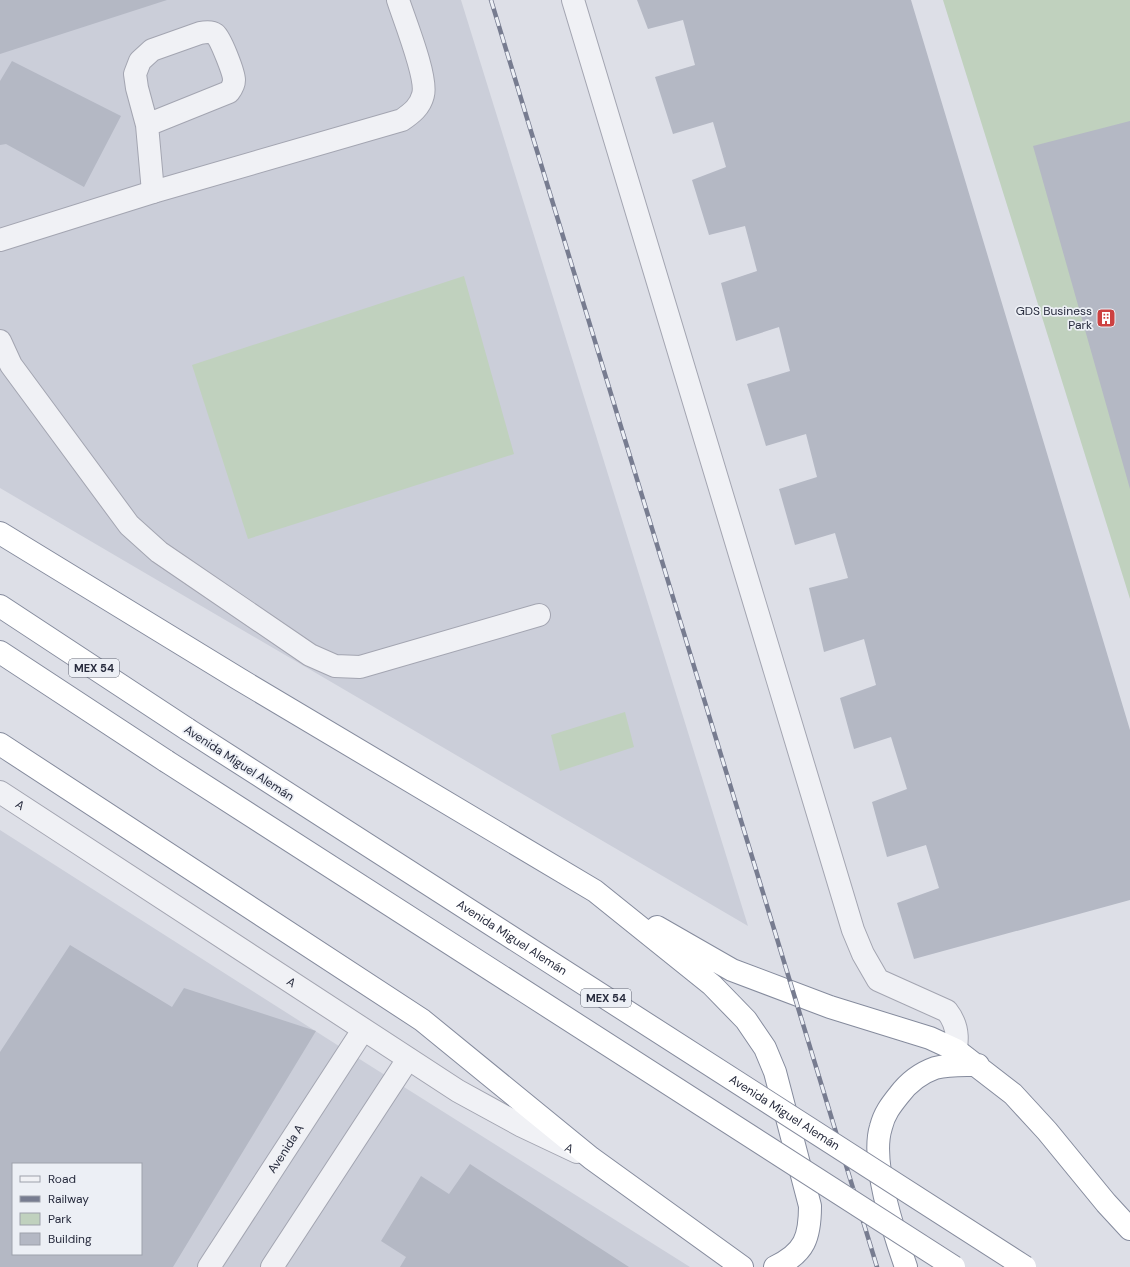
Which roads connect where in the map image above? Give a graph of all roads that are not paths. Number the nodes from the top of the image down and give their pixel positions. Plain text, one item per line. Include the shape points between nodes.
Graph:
1 (398, 0) edge
2 (572, 0) edge
3 (147, 125) junction
4 (153, 192) junction
5 (0, 240) edge
6 (0, 341) edge
7 (2, 533) edge
8 (0, 606) edge
9 (538, 615) dead end
10 (0, 652) edge
11 (0, 744) edge
12 (0, 792) edge
13 (595, 891) junction
14 (364, 1030) junction
15 (955, 1058) junction
16 (408, 1059) junction
17 (591, 1158) junction
18 (1130, 1229) edge
19 (785, 1265) edge
20 (209, 1267) edge
21 (272, 1267) edge
22 (742, 1267) edge
23 (906, 1267) edge
24 (954, 1267) edge
25 (1025, 1267) edge

1 - 4 street via 422,74 424,93 417,108 402,120
2 - 15 street via 853,930 878,980 947,1011 957,1029
3 - 3 street via 229,92 234,79 220,39 214,33 200,33 152,50 140,61 135,74
3 - 4 street
4 - 5 street
6 - 9 street via 11,365 129,526 159,552 310,655 335,666 360,666
7 - 13 highway
8 - 25 highway, Avenida Miguel Alemán / MEX 54, bridge via 187,729
10 - 24 highway, MEX 54, bridge
11 - 17 highway via 422,1020
12 - 14 street, A
13 - 15 highway via 732,970 830,1007 930,1038
13 - 19 highway via 712,985 746,1020 765,1048 775,1072 810,1206 810,1226 803,1246
14 - 16 street, A
14 - 20 street, Avenida A
15 - 18 highway via 978,1065 1013,1094
15 - 23 highway via 922,1074 904,1089 888,1108 880,1128 881,1179
16 - 17 street, A via 470,1098
16 - 21 street
17 - 22 highway

